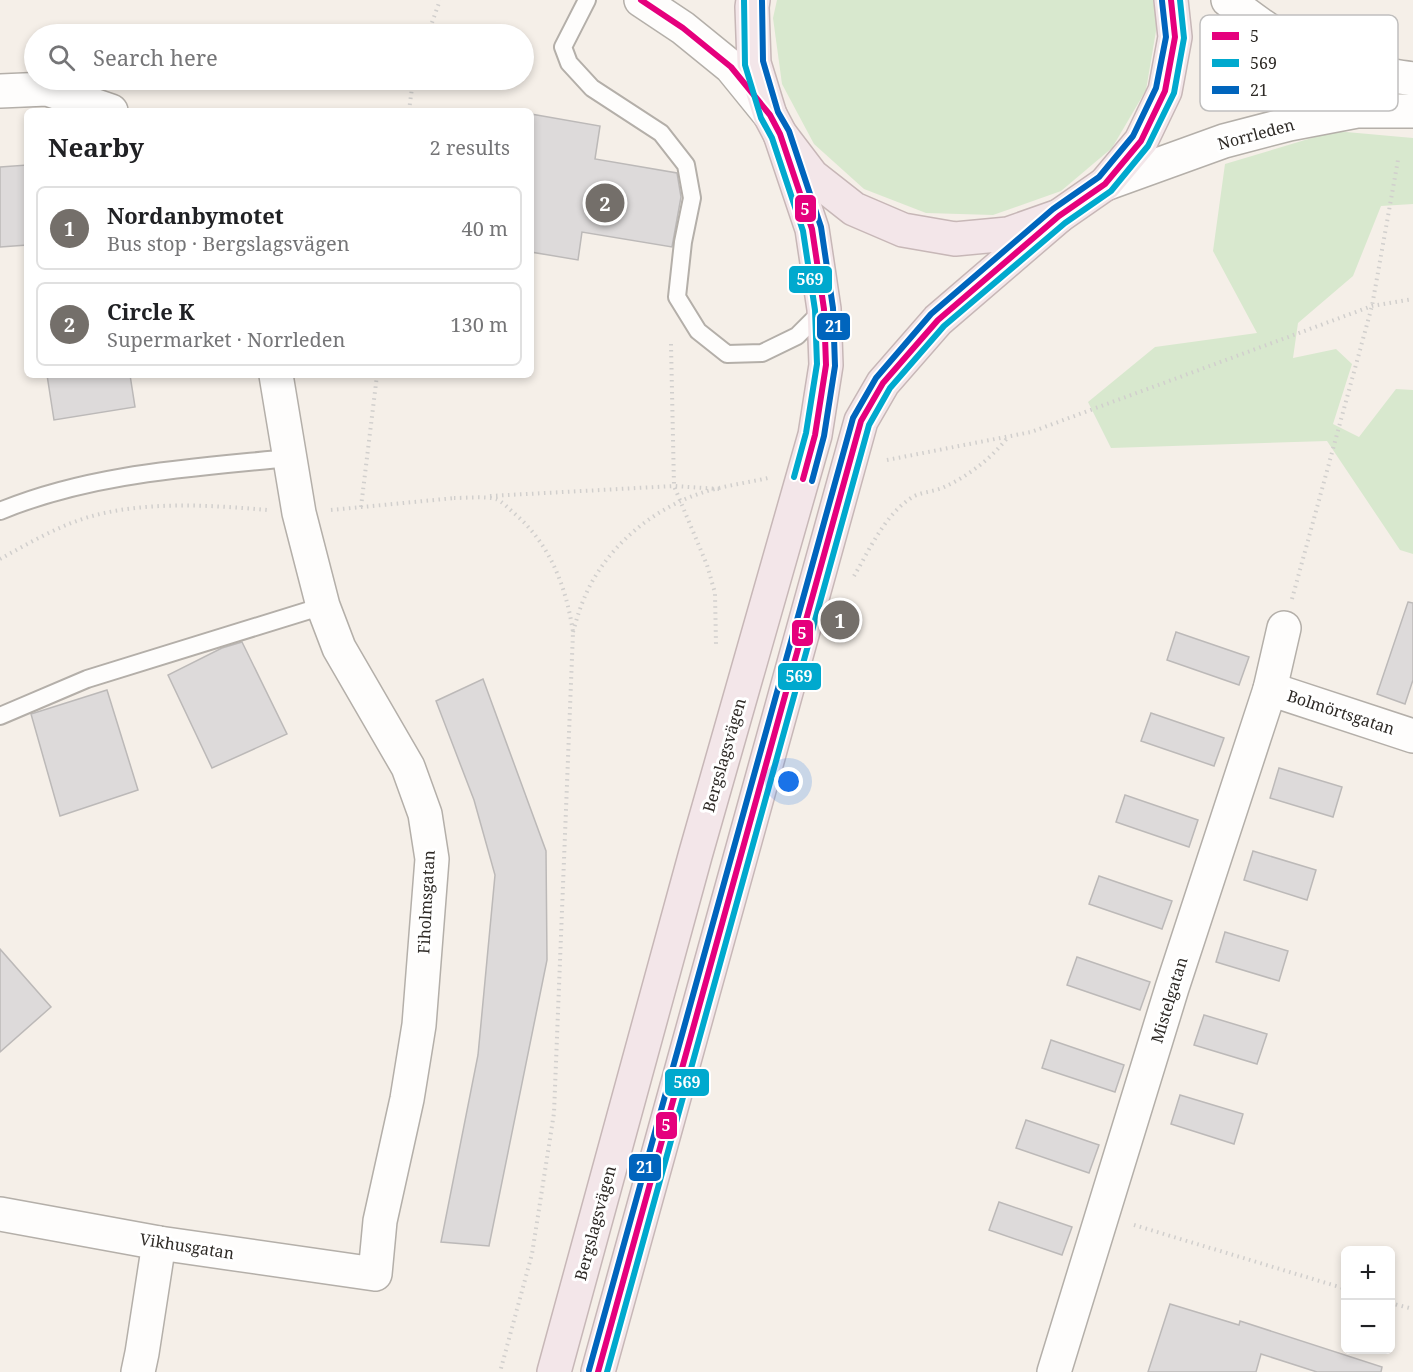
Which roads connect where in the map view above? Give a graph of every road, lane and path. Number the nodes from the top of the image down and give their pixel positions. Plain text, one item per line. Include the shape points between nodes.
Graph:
1 (440, 0) edge
2 (587, 0) edge
3 (641, 0) edge
4 (753, 0) edge
5 (1172, 0) edge
6 (1228, 0) edge
7 (1246, 15) edge
8 (432, 24) edge
9 (1398, 76) edge
10 (1413, 79) edge
11 (24, 90) edge
12 (50, 90) edge
13 (412, 90) edge
14 (0, 91) edge
15 (102, 108) edge
16 (409, 108) edge
17 (1413, 111) edge
18 (775, 124) junction
19 (1398, 160) dead end
20 (1105, 184) junction
21 (1059, 216) junction
22 (1413, 299) edge
23 (1372, 306) junction
24 (824, 309) junction
25 (671, 344) dead end
26 (276, 378) edge
27 (377, 378) edge
28 (1008, 437) junction
29 (289, 458) junction
30 (888, 460) dead end
31 (770, 478) dead end
32 (674, 486) junction
33 (720, 489) junction
34 (454, 498) junction
35 (680, 502) junction
36 (361, 507) junction
37 (0, 510) edge
38 (298, 513) junction
39 (0, 559) edge
40 (851, 582) dead end
41 (323, 606) junction
42 (1284, 628) joint
43 (573, 632) junction
44 (716, 645) dead end
45 (1270, 689) junction
46 (0, 716) edge
47 (1413, 736) edge
48 (0, 1214) edge
49 (1102, 1216) junction
50 (159, 1243) junction
51 (375, 1274) joint
52 (1341, 1288) edge
53 (1395, 1304) edge
54 (1413, 1309) edge
55 (1058, 1371) edge
56 (138, 1372) edge
57 (500, 1372) edge
58 (554, 1372) edge
59 (598, 1372) edge

1 - 8 path
2 - 24 lane via 563,47 569,63 592,87 661,133 686,165 692,198 676,297 698,331 727,354 762,353 797,336
3 - 18 street via 731,68
4 - 18 highway, Bergslagsvägen via 754,63
5 - 20 highway via 1175,37 1165,91 1141,141
6 - 7 street
9 - 10 street
11 - 14 street
12 - 15 street
13 - 16 path
17 - 20 street, Norrleden via 1357,111 1289,124 1224,141
18 - 21 highway via 812,176 854,209 903,230 955,239 1008,234
18 - 24 highway, Bergslagsvägen via 812,229
19 - 23 path
20 - 21 highway
21 - 59 highway via 938,320 882,383 861,421
22 - 23 path
23 - 28 path via 1031,432
23 - 42 path
24 - 58 highway, Bergslagsvägen via 826,365 815,435
25 - 32 path
26 - 29 street, Fiholmsgatan
27 - 36 path
28 - 30 path
28 - 40 path via 994,454 971,471 942,488 912,496 891,514
29 - 37 lane via 123,476 34,497
29 - 38 street, Fiholmsgatan
31 - 33 path
32 - 33 path
32 - 34 path
32 - 35 path
33 - 35 path
34 - 36 path
34 - 43 path via 498,499 541,541 569,603
35 - 43 path via 630,534 608,558 586,593
35 - 44 path via 715,593
36 - 38 path
38 - 39 path via 209,505 115,511 40,537
38 - 41 street, Fiholmsgatan
41 - 46 lane via 87,679
41 - 51 street, Fiholmsgatan via 339,648 408,767 425,814 432,859 419,1025 380,1221
42 - 45 street, Mistelgatan
43 - 57 path via 554,1113 532,1254
45 - 47 street, Bolmörtsgatan
45 - 49 street, Mistelgatan
48 - 50 street, Vikhusgatan
49 - 52 path
49 - 55 street, Mistelgatan
50 - 51 street, Vikhusgatan
50 - 56 street
53 - 54 path

